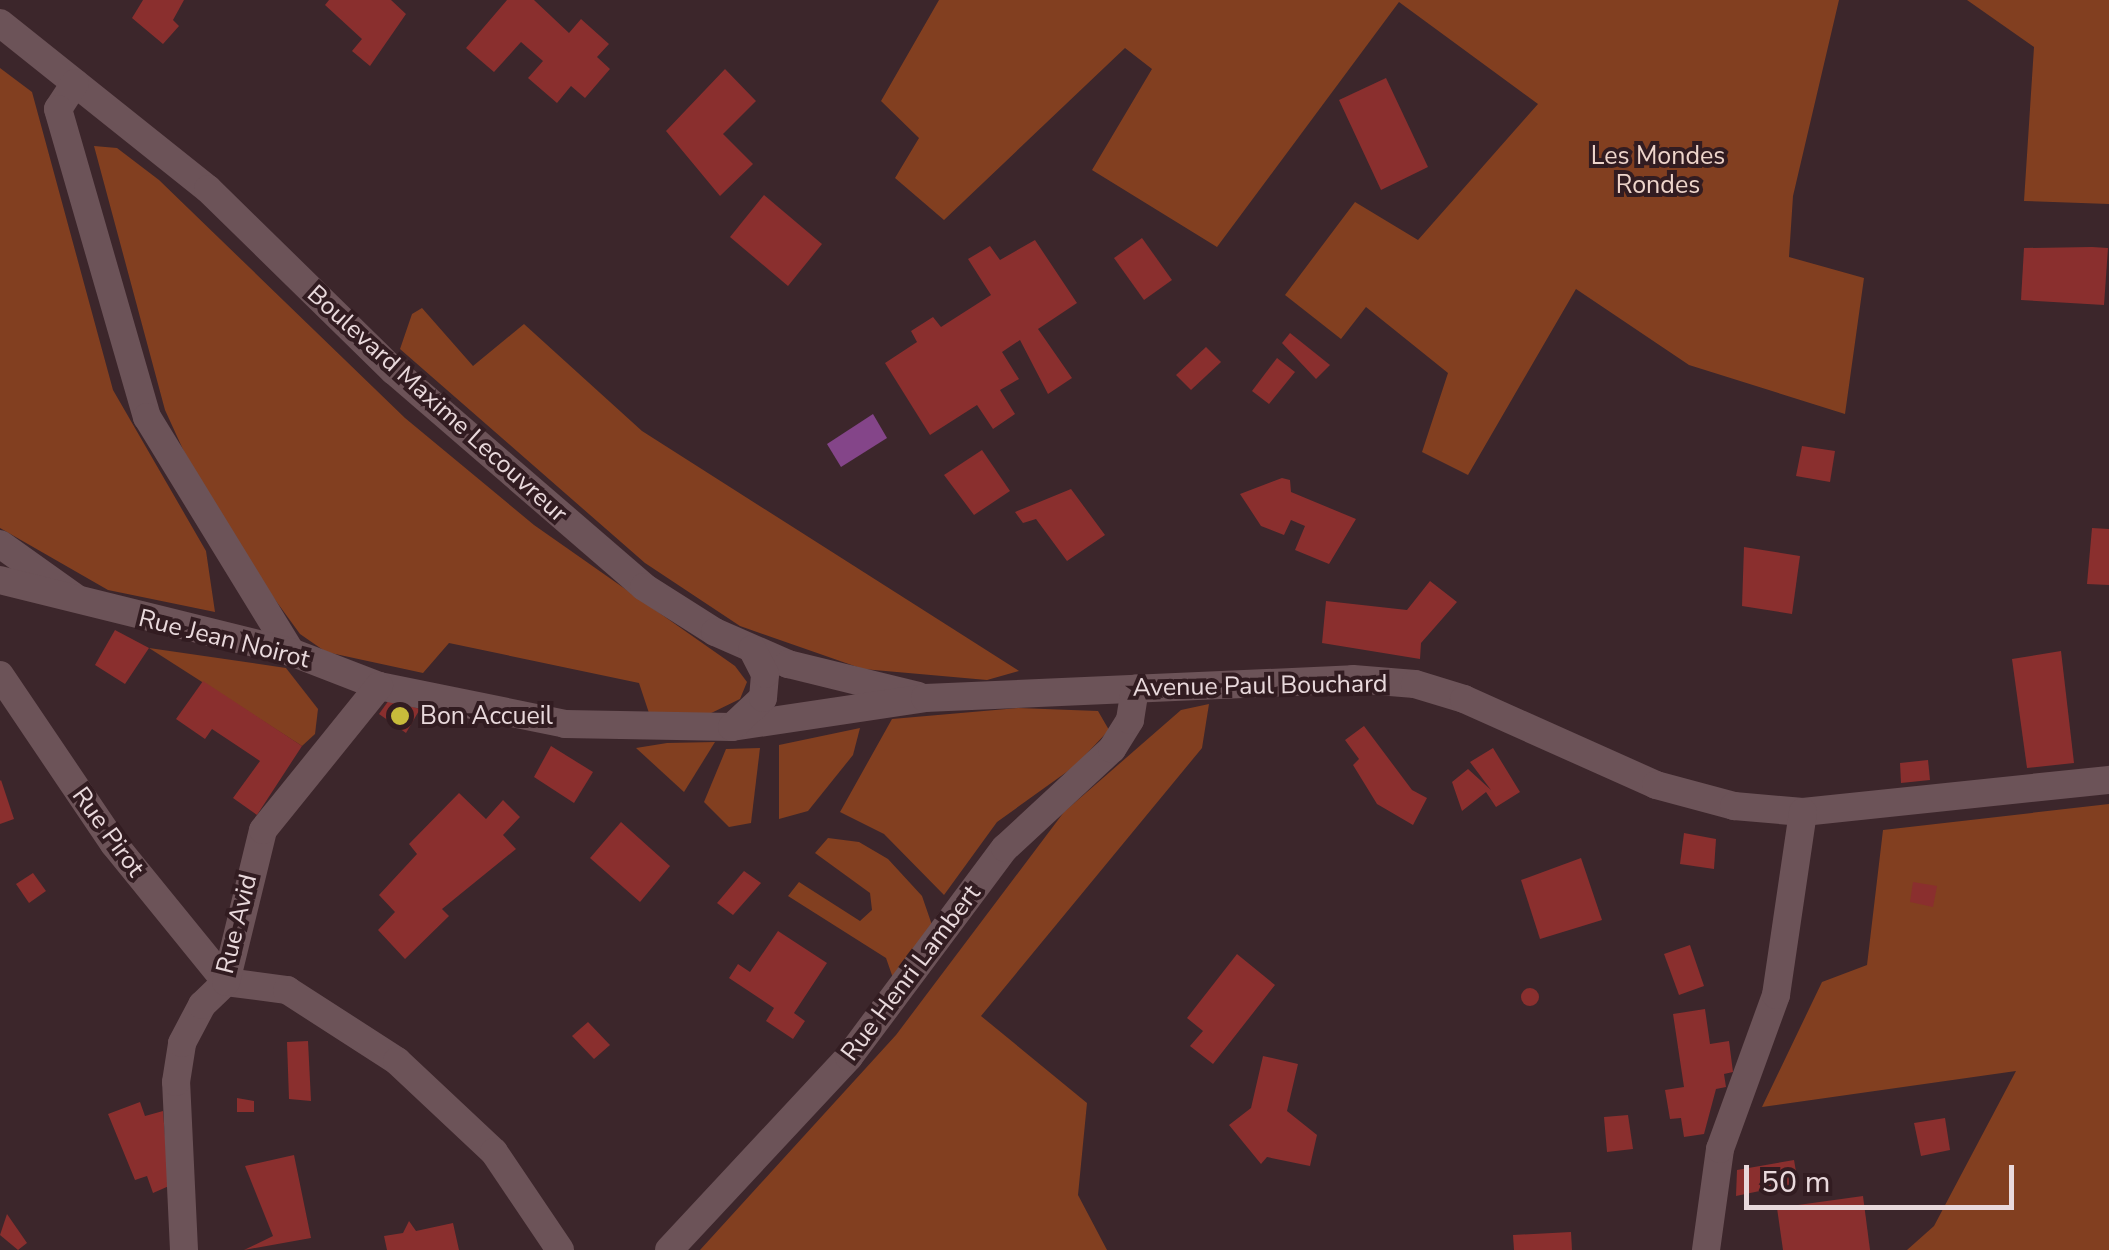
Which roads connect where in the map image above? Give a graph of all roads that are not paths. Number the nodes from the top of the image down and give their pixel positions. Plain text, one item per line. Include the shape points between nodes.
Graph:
1 (0, 23) edge
2 (75, 83) junction
3 (0, 544) edge
4 (0, 580) edge
5 (77, 599) junction
6 (752, 649) junction
7 (291, 652) junction
8 (0, 675) edge
9 (378, 686) junction
10 (1136, 688) junction
11 (925, 698) junction
12 (732, 726) junction
13 (2109, 780) edge
14 (1803, 812) junction
15 (226, 982) junction
16 (184, 1250) edge
17 (560, 1250) edge
18 (669, 1250) edge
19 (1706, 1250) edge

1 - 2 street, Boulevard Maxime Lecouvreur
2 - 6 street, Boulevard Maxime Lecouvreur via 208,189 394,372 586,539 644,587
2 - 7 street via 58,108 147,416
3 - 5 street
4 - 5 street, Rue Jean Noirot
5 - 7 street, Rue Jean Noirot
6 - 11 street, Boulevard Maxime Lecouvreur
6 - 12 street via 766,674 764,698
7 - 9 street, Rue Jean Noirot
8 - 15 street, Rue Pirot via 114,844
9 - 12 street, Rue Jean Noirot via 565,724
9 - 15 street, Rue Avid via 264,830
10 - 11 street, Avenue Paul Bouchard
10 - 14 street, Avenue Paul Bouchard via 1414,684 1512,718 1656,785 1734,806
10 - 18 street, Rue Henri Lambert via 1130,720 1112,749 1005,848 850,1057
11 - 12 street, Rue Jean Noirot
13 - 14 street, Avenue Paul Bouchard
14 - 19 street via 1776,995 1720,1148
15 - 16 street, Rue Avid via 190,1023 178,1062
15 - 17 street via 287,990 397,1061 494,1152

